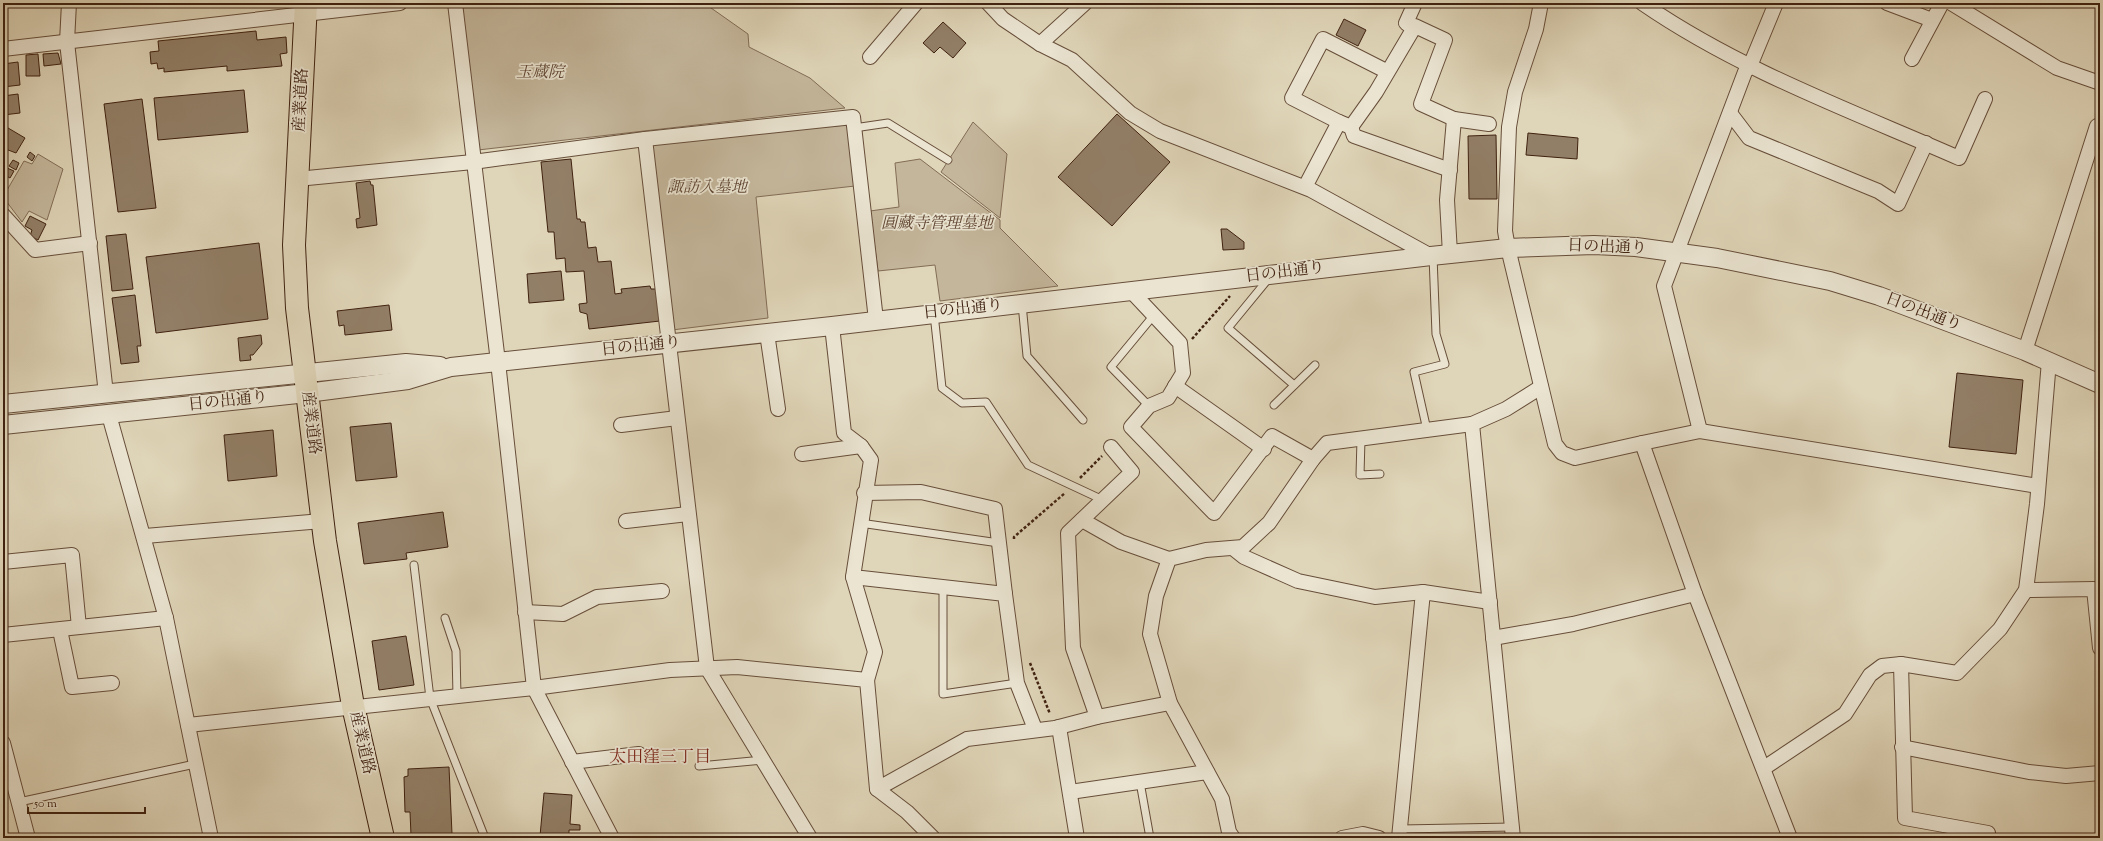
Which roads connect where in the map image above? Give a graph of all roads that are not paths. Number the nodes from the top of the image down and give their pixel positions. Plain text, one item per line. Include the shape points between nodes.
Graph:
1 (64, 3) edge
2 (68, 3) edge
3 (400, 3) edge
4 (455, 3) edge
5 (916, 3) edge
6 (988, 3) edge
7 (1085, 3) edge
8 (1415, 3) edge
9 (1540, 3) edge
10 (1642, 3) edge
11 (1776, 3) edge
12 (1887, 3) edge
13 (1942, 3) edge
14 (1951, 3) edge
15 (306, 8) edge
16 (1932, 20) junction
17 (1413, 28) junction
18 (67, 42) junction
19 (1040, 44) junction
20 (3, 49) edge
21 (870, 57) dead end
22 (1912, 59) dead end
23 (1750, 66) junction
24 (1386, 71) junction
25 (2100, 83) edge
26 (1985, 99) dead end
27 (1730, 113) junction
28 (1454, 119) junction
29 (1489, 124) dead end
30 (1345, 125) junction
31 (2100, 127) edge
32 (854, 128) junction
33 (646, 139) junction
34 (1926, 143) junction
35 (948, 160) dead end
36 (473, 162) junction
37 (1450, 170) junction
38 (297, 179) junction
39 (1305, 187) junction
40 (3, 215) edge
41 (90, 243) junction
42 (1508, 248) junction
43 (1676, 252) junction
44 (1438, 255) junction
45 (1272, 274) junction
46 (1131, 291) junction
47 (1022, 304) junction
48 (934, 314) junction
49 (1154, 315) junction
50 (876, 320) junction
51 (832, 326) junction
52 (767, 333) junction
53 (668, 344) junction
54 (2025, 351) junction
55 (2049, 361) junction
56 (498, 362) junction
57 (1315, 365) dead end
58 (306, 383) junction
59 (2100, 384) edge
60 (1294, 385) junction
61 (1175, 386) junction
62 (1541, 387) junction
63 (106, 394) junction
64 (3, 404) edge
65 (1274, 405) dead end
66 (1149, 406) junction
67 (778, 409) dead end
68 (109, 416) junction
69 (677, 418) junction
70 (1083, 420) dead end
71 (1472, 424) junction
72 (620, 425) dead end
73 (3, 426) edge
74 (1427, 430) junction
75 (1700, 431) junction
76 (1361, 439) junction
77 (1642, 443) junction
78 (861, 446) junction
79 (1111, 447) road end
80 (1264, 449) junction
81 (802, 454) dead end
82 (1313, 458) junction
83 (1380, 474) dead end
84 (2038, 486) junction
85 (864, 493) junction
86 (1103, 500) junction
87 (688, 514) junction
88 (1082, 520) junction
89 (322, 521) junction
90 (626, 521) dead end
91 (860, 523) junction
92 (144, 536) junction
93 (999, 543) junction
94 (1234, 549) junction
95 (1169, 559) junction
96 (3, 562) edge
97 (414, 565) dead end
98 (853, 577) junction
99 (943, 588) junction
100 (2026, 590) junction
101 (662, 591) dead end
102 (1423, 592) junction
103 (1005, 594) junction
104 (1695, 594) junction
105 (1490, 602) junction
106 (525, 612) junction
107 (166, 618) junction
108 (445, 618) dead end
109 (80, 628) junction
110 (60, 630) junction
111 (3, 635) edge
112 (1493, 638) junction
113 (2100, 648) edge
114 (1901, 664) junction
115 (707, 668) junction
116 (867, 680) junction
117 (112, 683) dead end
118 (1016, 683) junction
119 (534, 688) junction
120 (457, 696) junction
121 (430, 698) junction
122 (1170, 702) junction
123 (353, 706) junction
124 (1096, 717) junction
125 (188, 725) junction
126 (1057, 727) junction
127 (1035, 729) junction
128 (3, 743) edge
129 (1902, 746) junction
130 (639, 754) dead end
131 (763, 760) junction
132 (572, 762) junction
133 (195, 764) junction
134 (699, 766) dead end
135 (1764, 768) junction
136 (1207, 772) junction
137 (2100, 774) edge
138 (8, 782) edge
139 (1140, 782) junction
140 (877, 789) junction
141 (1070, 792) junction
142 (19, 802) junction
143 (1513, 833) edge
144 (1400, 834) edge
145 (28, 838) edge
146 (211, 838) edge
147 (383, 838) edge
148 (485, 838) edge
149 (612, 838) edge
150 (810, 838) edge
151 (933, 838) edge
152 (1077, 838) edge
153 (1150, 838) edge
154 (1233, 838) edge
155 (1342, 838) edge
156 (1378, 838) edge
157 (1790, 838) edge
158 (1987, 838) edge

1 - 2 street
2 - 18 street
3 - 15 street
4 - 36 street
5 - 21 street
6 - 19 street via 1003,20
7 - 19 street
8 - 17 street via 1406,24
9 - 42 street via 1536,30 1515,92 1509,127 1505,231
10 - 23 street via 1696,37
11 - 23 street
12 - 16 street
13 - 16 street
14 - 25 street via 2057,68
15 - 18 street
15 - 38 main road, 産業道路
16 - 22 street
17 - 24 street
17 - 28 street via 1415,26 1445,40 1421,104
18 - 20 street
18 - 41 street
19 - 39 street via 1072,60 1130,112 1160,131
23 - 27 street via 1745,72
23 - 34 street
24 - 30 street via 1376,92
24 - 30 street via 1323,39 1292,98
26 - 34 street via 1959,158
27 - 34 street via 1749,138 1878,191 1898,204
27 - 43 street
28 - 29 street
28 - 37 street
30 - 37 street via 1354,136
30 - 39 street
31 - 54 street via 2097,126
32 - 33 street via 853,117
32 - 35 lane via 888,123
32 - 50 street
33 - 36 street
33 - 53 street
36 - 38 street
36 - 56 street
37 - 44 street
38 - 58 main road, 産業道路 via 294,245 297,308
39 - 44 street
40 - 41 street via 35,250
41 - 63 street
42 - 43 street, 日の出通り via 1594,245
42 - 44 street, 日の出通り
42 - 62 street
43 - 54 street, 日の出通り via 1764,266 1830,281 1879,296
43 - 75 street via 1664,286
44 - 45 street, 日の出通り
44 - 74 lane via 1436,334 1445,364 1414,372
45 - 46 street, 日の出通り
45 - 60 lane via 1228,328
46 - 47 street, 日の出通り
46 - 49 street
47 - 48 street, 日の出通り
47 - 70 lane via 1028,356
48 - 50 street, 日の出通り
48 - 86 lane via 942,388 962,403 986,402 1028,465
49 - 61 street via 1180,343 1183,373
49 - 66 lane via 1111,368
50 - 51 street, 日の出通り
51 - 52 street, 日の出通り
51 - 78 street via 844,433
52 - 53 street, 日の出通り
52 - 67 street
53 - 56 street, 日の出通り
53 - 69 street
54 - 55 street, 日の出通り
55 - 59 street, 日の出通り
55 - 84 street
56 - 58 street, 日の出通り via 451,367 406,364
56 - 106 street
57 - 60 lane
58 - 63 street, 日の出通り
58 - 68 street, 日の出通り
58 - 89 main road, 産業道路
60 - 65 lane
61 - 66 street via 1168,398
61 - 80 street
62 - 71 street via 1506,409
62 - 77 street via 1555,444 1562,453 1575,458
63 - 64 street, 日の出通り
66 - 80 street via 1131,427 1214,513
68 - 73 street, 日の出通り
68 - 92 street
69 - 72 street
69 - 87 street
71 - 74 street
71 - 105 street
74 - 76 street
75 - 77 street
75 - 84 street
76 - 82 street via 1327,443
76 - 83 lane via 1360,475
77 - 104 street
78 - 81 street
78 - 85 street via 870,460
79 - 86 street via 1132,472
80 - 82 street via 1272,436
82 - 94 street via 1269,523 1244,547
84 - 100 street
85 - 91 street
85 - 93 street via 921,492 995,508
86 - 88 street
87 - 90 street
87 - 115 street
88 - 95 street via 1121,542
88 - 124 street via 1068,533 1073,648
89 - 92 street
89 - 123 main road, 産業道路
91 - 93 lane
91 - 98 street
92 - 107 street
93 - 103 street
94 - 95 street via 1206,550
94 - 102 street via 1244,557 1298,580 1375,598
95 - 122 street via 1156,596 1150,634
96 - 109 street via 72,556
97 - 121 lane
98 - 99 street
98 - 116 street via 875,652
99 - 103 street
99 - 118 lane via 943,694
100 - 113 street via 2094,589
100 - 114 street via 2000,629 1957,673
101 - 106 street via 597,597 563,614
102 - 105 street
102 - 144 street
103 - 118 street
104 - 112 street via 1573,624
104 - 135 street
105 - 112 street
106 - 119 street
107 - 109 street
107 - 125 street
108 - 120 lane via 456,651
109 - 110 street
110 - 111 street
110 - 117 street via 72,687
112 - 143 street
114 - 129 street
114 - 135 street via 1882,666 1870,674 1845,714
115 - 116 street via 737,667
115 - 119 street via 670,670
115 - 131 street
116 - 140 street
118 - 127 street
119 - 120 street
119 - 132 street
120 - 121 street
121 - 123 street
121 - 148 lane
122 - 124 street
122 - 136 street
123 - 125 street
123 - 147 main road, 産業道路
124 - 126 street
125 - 133 street
126 - 127 street
126 - 141 street
127 - 140 street via 967,739
128 - 138 street
129 - 137 street via 2030,772 2066,776
129 - 158 street via 1905,818 1988,833
130 - 132 street
131 - 134 lane
131 - 150 street
132 - 149 street
133 - 142 lane
133 - 146 street
135 - 157 street
136 - 139 street
136 - 154 street via 1222,799 1229,832
138 - 142 street
139 - 141 street
139 - 153 lane
140 - 151 street via 907,812
141 - 152 street
142 - 145 street
143 - 144 lane
155 - 156 street via 1363,834

